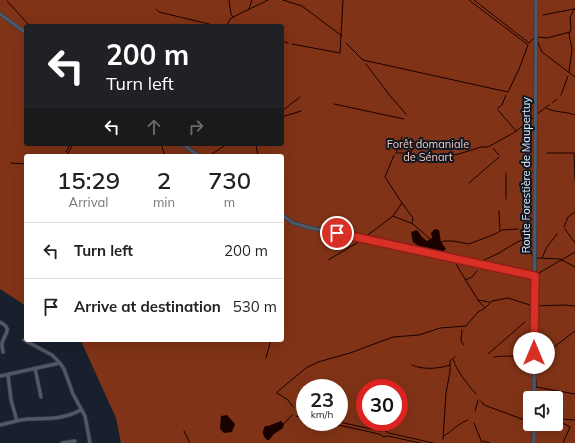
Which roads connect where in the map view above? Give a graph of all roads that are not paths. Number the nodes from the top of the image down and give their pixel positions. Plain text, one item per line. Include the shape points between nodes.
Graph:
1 (536, 0) edge
2 (0, 14) edge
3 (24, 32) edge
4 (185, 146) edge
5 (196, 154) edge
6 (284, 216) edge
7 (535, 276) junction
8 (0, 322) edge
9 (28, 342) edge
10 (3, 352) dead end
11 (60, 363) junction
12 (35, 368) junction
13 (8, 375) junction
14 (0, 376) edge
15 (534, 391) edge
16 (41, 397) dead end
17 (81, 410) junction
18 (17, 421) junction
19 (0, 425) edge
20 (534, 431) edge
21 (75, 441) dead end
22 (62, 443) edge
23 (90, 443) edge
24 (534, 443) edge

1 - 7 street, Route Forestière de Maupertuy
2 - 3 street
4 - 5 street
6 - 7 street via 293,223 307,227
7 - 15 street, Route Forestière de Maupertuy
8 - 10 street via 7,327 8,332 2,345
9 - 11 street via 52,355
11 - 12 street
11 - 17 street
12 - 13 street
12 - 16 street
13 - 14 street
13 - 18 street
17 - 18 street via 66,417
17 - 23 street via 87,424
18 - 19 street
20 - 24 street
21 - 22 street

